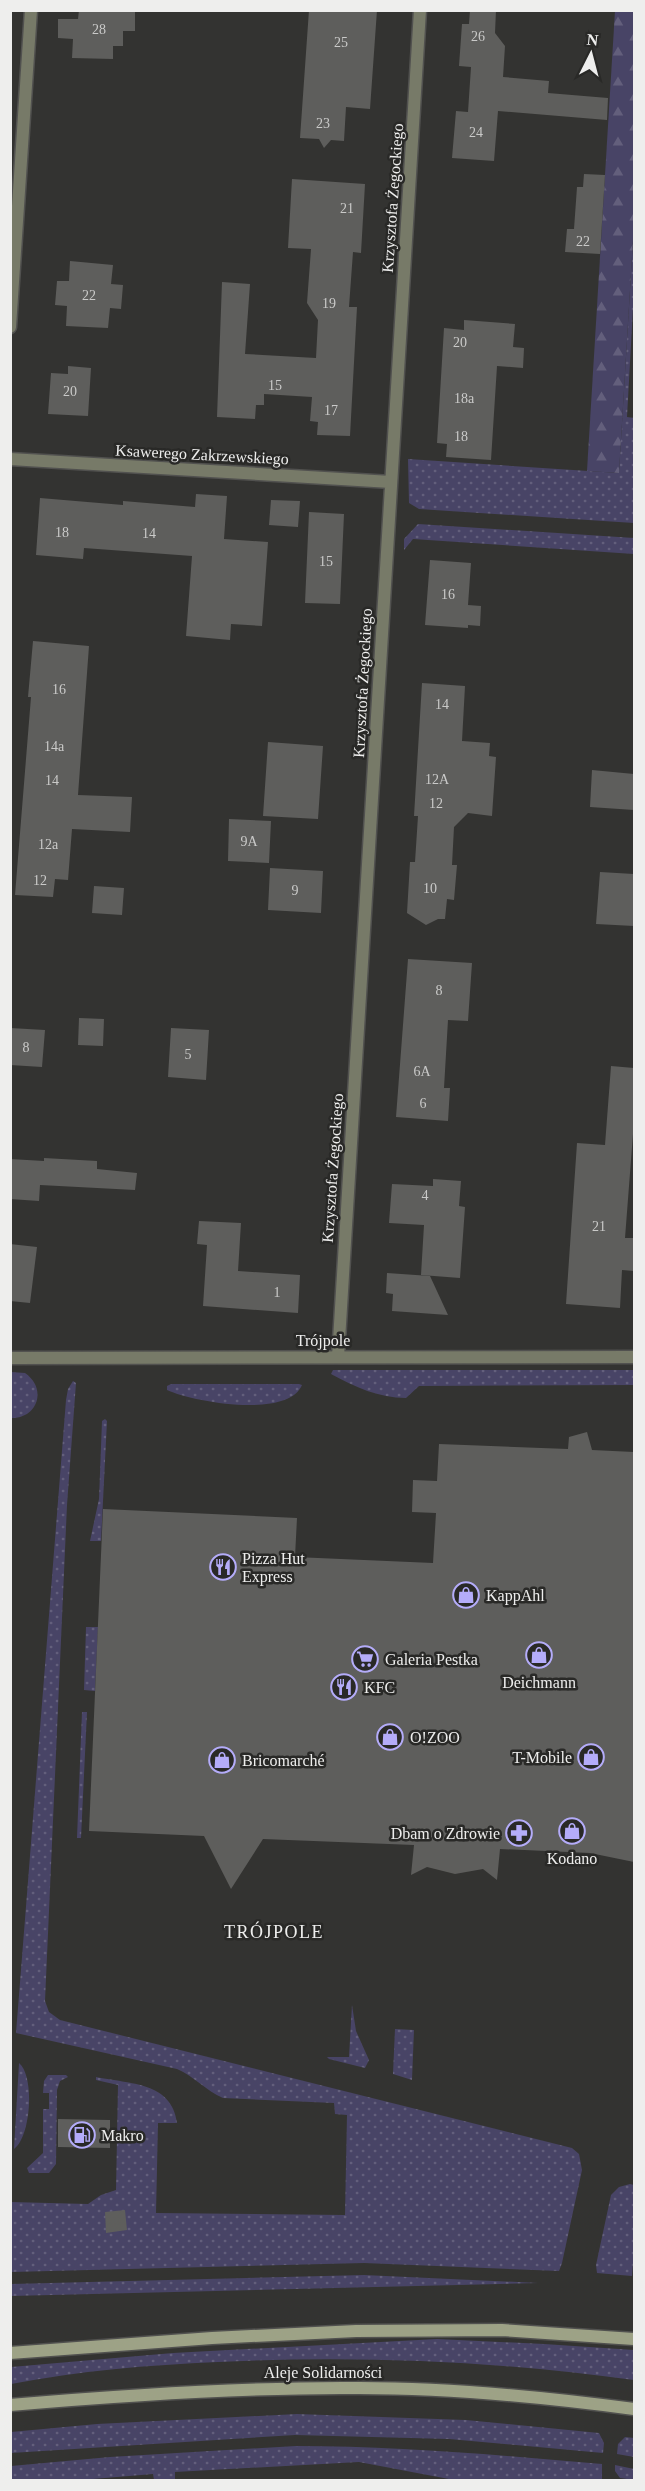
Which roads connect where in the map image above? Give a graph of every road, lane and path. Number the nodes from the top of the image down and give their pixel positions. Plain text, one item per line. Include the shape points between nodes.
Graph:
1 (31, 10) edge
2 (420, 10) edge
3 (10, 327) edge
4 (10, 459) edge
5 (391, 482) junction
6 (338, 1357) junction
7 (634, 1357) edge
8 (10, 1358) edge
9 (634, 2339) edge
10 (10, 2353) edge
11 (10, 2405) edge
12 (634, 2409) edge

1 - 3 street
2 - 5 street, Krzysztofa Żegockiego
4 - 5 street, Ksawerego Zakrzewskiego
5 - 6 street, Krzysztofa Żegockiego
6 - 7 street, Trójpole
6 - 8 street, Trójpole
9 - 10 street via 502,2330 356,2331
11 - 12 street, Aleje Solidarności via 242,2389 361,2388 497,2395

